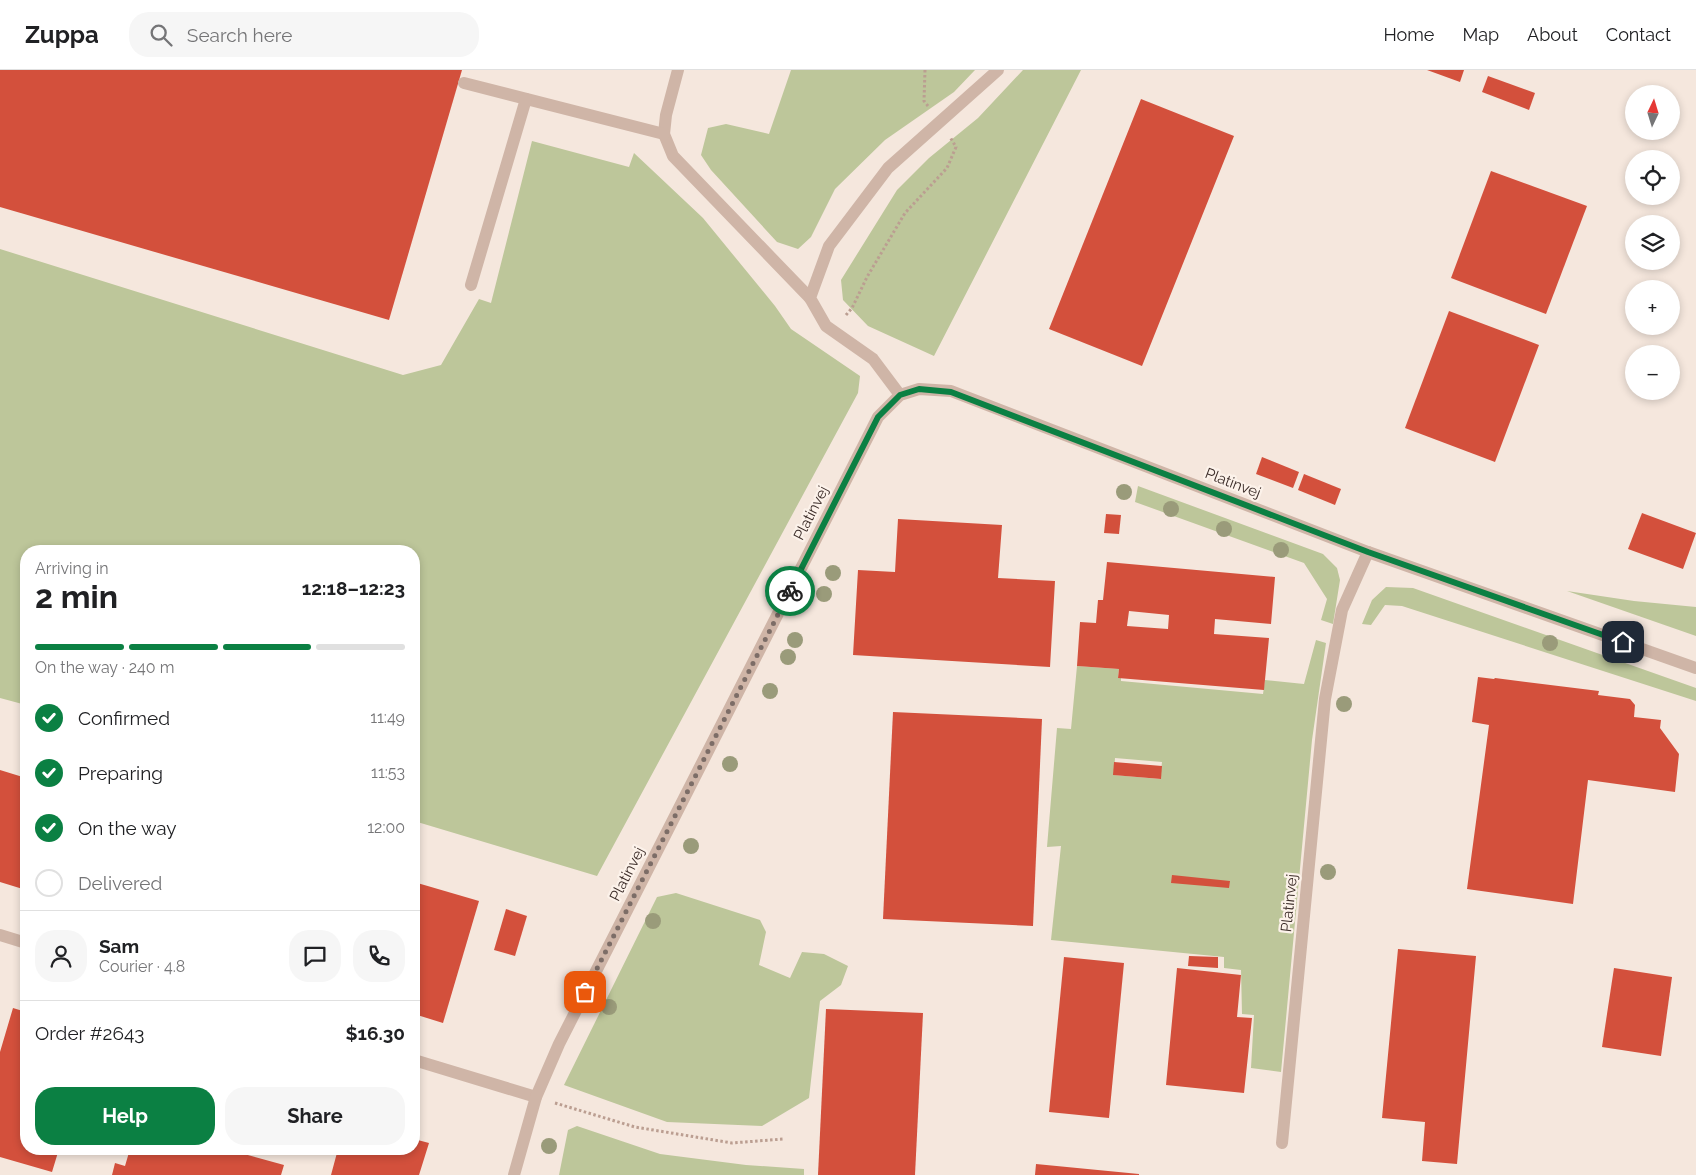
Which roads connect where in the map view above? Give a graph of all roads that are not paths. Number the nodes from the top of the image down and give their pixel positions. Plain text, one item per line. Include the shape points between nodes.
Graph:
1 (678, 70) edge
2 (998, 70) edge
3 (464, 83) dead end
4 (526, 98) junction
5 (664, 134) junction
6 (471, 285) dead end
7 (810, 298) junction
8 (900, 395) junction
9 (1368, 552) junction
10 (1696, 668) edge
11 (0, 935) edge
12 (20, 941) edge
13 (420, 1062) edge
14 (536, 1097) junction
15 (1282, 1143) dead end
16 (514, 1175) edge

1 - 5 street
2 - 7 street via 888,168 829,246
3 - 4 street
4 - 5 street
4 - 6 street
5 - 7 street via 673,156
7 - 8 street via 826,326 873,359
8 - 9 street, Platinvej via 919,389 951,392
8 - 14 street, Platinvej via 878,417 559,1044
9 - 10 street, Platinvej
9 - 15 street, Platinvej via 1342,610 1325,699
11 - 12 street
13 - 14 street
14 - 16 street, Platinvej

